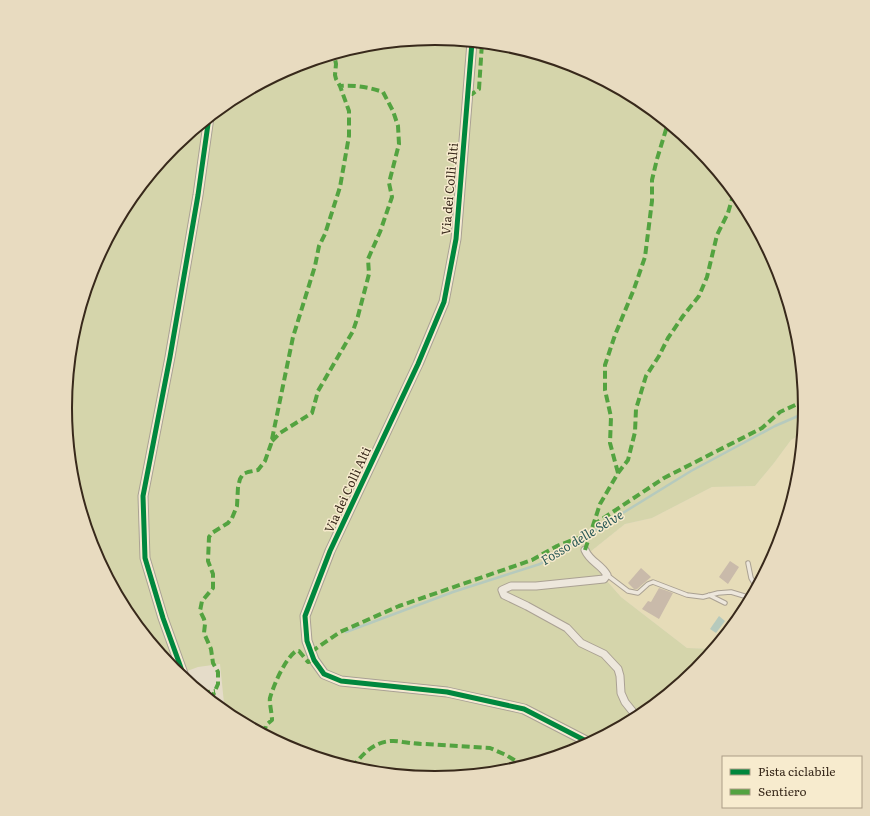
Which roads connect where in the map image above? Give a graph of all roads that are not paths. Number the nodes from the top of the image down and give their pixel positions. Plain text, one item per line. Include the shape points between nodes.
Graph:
1 (472, 47) edge
2 (208, 125) edge
3 (586, 550) dead end
4 (748, 563) dead end
5 (607, 575) junction
6 (753, 583) edge
7 (709, 595) junction
8 (745, 596) edge
9 (725, 603) dead end
10 (181, 668) edge
11 (633, 712) edge
12 (583, 739) edge

1 - 12 street, Via dei Colli Alti via 456,239 444,302 418,364 330,550 305,616 307,641 314,660 324,674 341,681 447,692 524,709
2 - 10 street via 197,203 143,496 145,558
3 - 5 street via 588,558
4 - 6 lane
5 - 7 lane via 628,590 638,593 653,582 687,595
5 - 11 street via 604,579 511,586 502,590 504,595 567,628 581,643 604,654 618,669 621,693
7 - 8 lane via 731,592
7 - 9 lane

